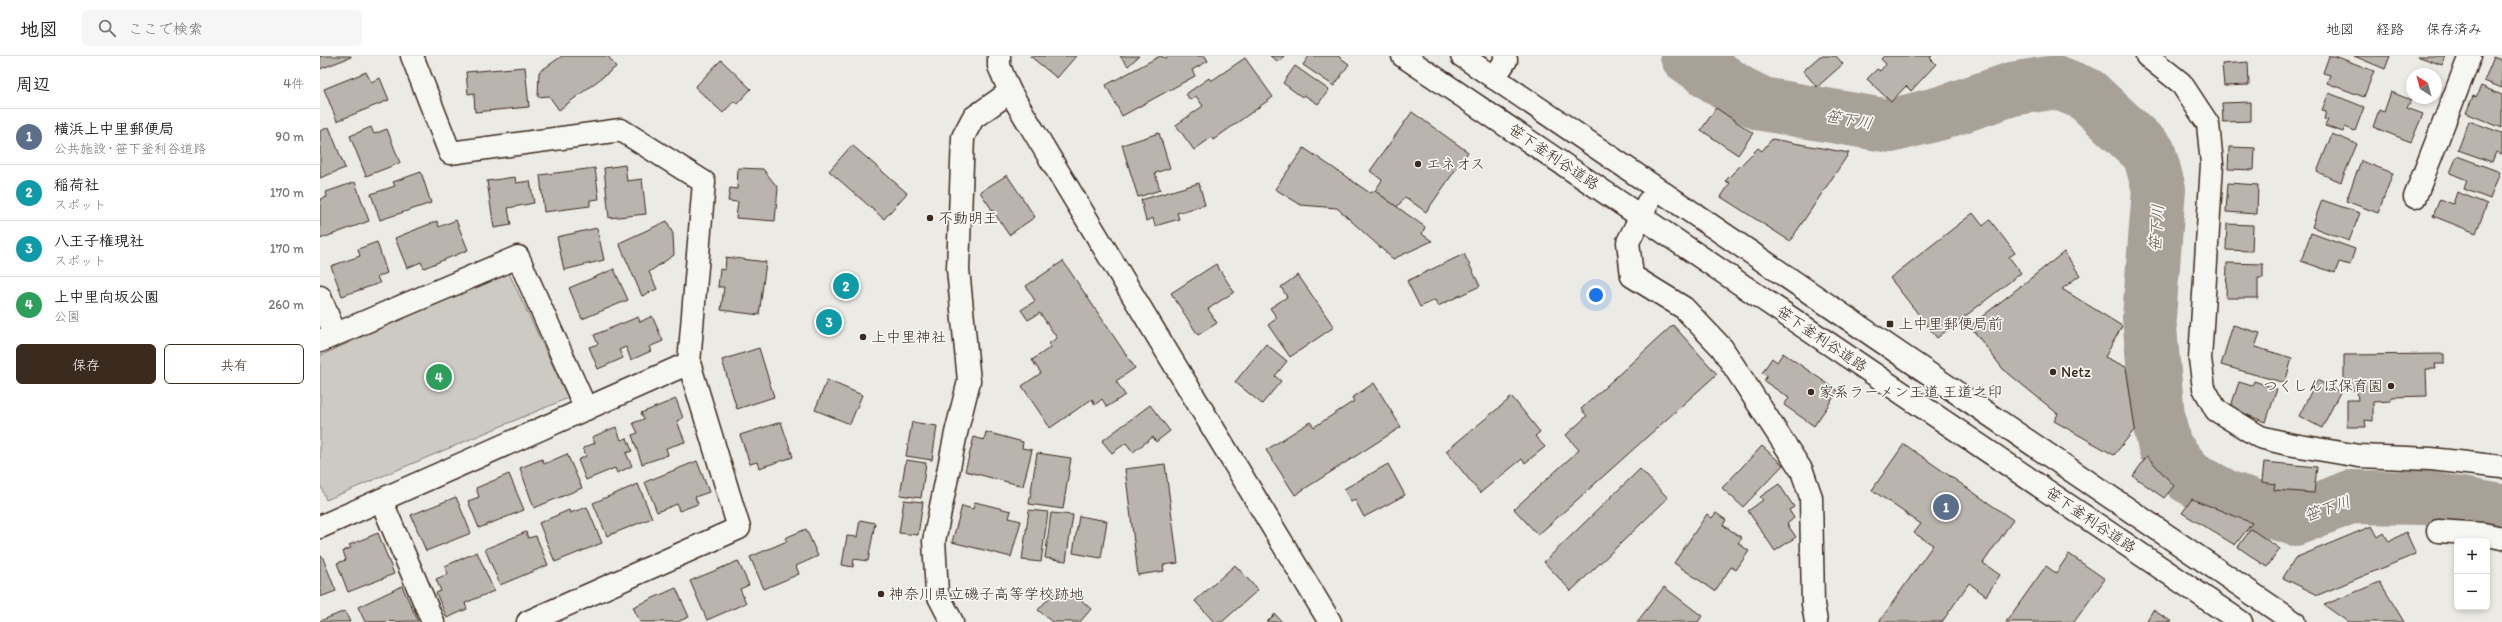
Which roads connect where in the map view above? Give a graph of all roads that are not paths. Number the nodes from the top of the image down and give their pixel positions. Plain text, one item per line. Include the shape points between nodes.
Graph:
1 (412, 56) edge
2 (999, 56) edge
3 (1403, 56) edge
4 (1462, 56) edge
5 (1506, 56) edge
6 (2147, 56) edge
7 (2470, 56) edge
8 (1494, 78) junction
9 (1010, 92) junction
10 (1655, 187) junction
11 (2415, 197) dead end
12 (1641, 216) junction
13 (320, 297) edge
14 (328, 337) edge
15 (689, 363) junction
16 (586, 409) junction
17 (2502, 467) edge
18 (381, 500) junction
19 (320, 527) edge
20 (2438, 531) dead end
21 (2502, 538) edge
22 (433, 622) edge
23 (528, 622) edge
24 (952, 622) edge
25 (1330, 622) edge
26 (1816, 622) edge
27 (2241, 622) edge
28 (2294, 622) edge

1 - 15 street via 450,153 621,130 704,182
2 - 9 street via 999,66
3 - 12 street, 笹下釜利谷道路
4 - 8 street, 笹下釜利谷道路
5 - 8 street
6 - 17 street via 2181,83 2208,124 2212,164 2200,360 2204,388 2216,410 2260,437 2288,444 2359,456 2431,459
7 - 11 street
8 - 10 street, 笹下釜利谷道路
9 - 24 street via 973,118 963,137 958,269 969,381 934,541 937,593
9 - 25 street
10 - 12 street
10 - 28 street, 笹下釜利谷道路
12 - 26 street via 1628,242 1632,276 1684,308 1722,348 1802,471 1811,497 1813,604
12 - 27 street, 笹下釜利谷道路
13 - 14 street
14 - 16 street via 518,257
15 - 16 street
15 - 23 street via 739,528
16 - 18 street
18 - 19 street
18 - 22 street
20 - 21 street

